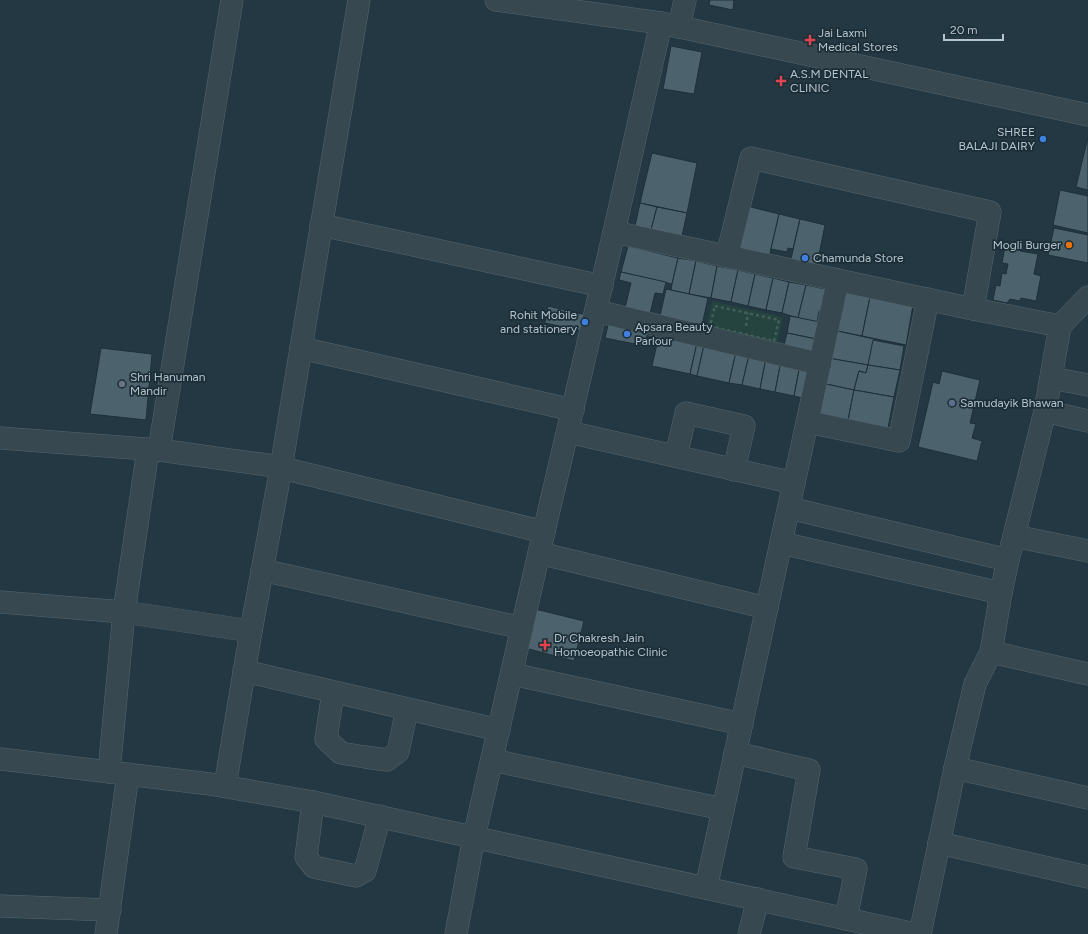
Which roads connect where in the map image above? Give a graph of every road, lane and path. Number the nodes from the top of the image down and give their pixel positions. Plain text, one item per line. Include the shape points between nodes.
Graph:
1 (232, 0) edge
2 (359, 0) edge
3 (496, 0) edge
4 (685, 0) edge
5 (517, 1) edge
6 (670, 25) junction
7 (1088, 115) edge
8 (321, 225) junction
9 (614, 232) junction
10 (727, 256) junction
11 (838, 280) junction
12 (602, 286) junction
13 (1088, 297) edge
14 (928, 299) junction
15 (974, 309) junction
16 (596, 312) junction
17 (1060, 326) junction
18 (301, 348) junction
19 (820, 364) junction
20 (1051, 378) junction
21 (1088, 385) edge
22 (573, 410) junction
23 (1045, 412) junction
24 (1088, 421) edge
25 (808, 422) junction
26 (568, 432) junction
27 (0, 438) edge
28 (153, 450) junction
29 (676, 456) junction
30 (281, 468) junction
31 (734, 470) junction
32 (794, 483) junction
33 (789, 508) junction
34 (544, 532) junction
35 (1014, 536) junction
36 (781, 543) junction
37 (1088, 551) edge
38 (539, 553) junction
39 (1008, 560) junction
40 (262, 570) junction
41 (1001, 593) junction
42 (0, 602) edge
43 (767, 608) junction
44 (124, 612) junction
45 (522, 628) junction
46 (251, 632) junction
47 (991, 652) junction
48 (244, 671) junction
49 (512, 674) junction
50 (1088, 674) edge
51 (333, 692) junction
52 (407, 709) junction
53 (742, 724) junction
54 (499, 730) junction
55 (735, 753) junction
56 (0, 759) edge
57 (492, 760) junction
58 (955, 768) junction
59 (119, 773) junction
60 (225, 786) junction
61 (1088, 798) edge
62 (313, 802) junction
63 (723, 809) junction
64 (380, 816) junction
65 (474, 837) junction
66 (939, 843) junction
67 (1088, 877) edge
68 (706, 888) junction
69 (758, 899) junction
70 (0, 906) edge
71 (110, 910) junction
72 (855, 925) edge
73 (106, 934) edge
74 (456, 934) edge
75 (750, 934) edge
76 (915, 934) edge
77 (920, 934) edge

1 - 28 street
2 - 8 street
3 - 5 street
4 - 6 street
5 - 6 street
6 - 7 street
6 - 9 street
8 - 12 street
8 - 18 street
9 - 10 street
9 - 12 street
10 - 11 street
10 - 15 street via 751,158 990,212
11 - 14 street
11 - 19 street
12 - 16 street
13 - 17 street
14 - 15 street
14 - 25 street via 899,441
15 - 17 street
16 - 19 street
16 - 22 street
17 - 20 street
18 - 22 street
18 - 30 street
19 - 25 street
20 - 21 street
20 - 23 street
22 - 26 street
23 - 24 street
23 - 35 street
25 - 32 street
26 - 29 street
26 - 34 street
27 - 28 street
28 - 30 street
28 - 44 street
29 - 31 street
29 - 31 street via 686,413 744,426
30 - 34 street
30 - 40 street
31 - 32 street
32 - 33 street
33 - 36 street
33 - 39 street
34 - 38 street
35 - 37 street
35 - 39 street
36 - 41 street
36 - 43 street
38 - 43 street
38 - 45 street
39 - 41 street
40 - 45 street
40 - 46 street
41 - 47 street
42 - 44 street
43 - 53 street
44 - 46 street
44 - 59 street
45 - 49 street
46 - 48 street
47 - 50 street
47 - 58 street via 975,684
48 - 51 street
48 - 60 street
49 - 53 street
49 - 54 street
51 - 52 street
51 - 52 street via 326,739 341,753 387,760 398,752
52 - 54 street
53 - 55 street
54 - 57 street
55 - 63 street
55 - 72 street via 809,770 794,857 856,869
56 - 59 street
57 - 63 street
57 - 65 street
58 - 61 street
58 - 66 street
59 - 60 street
59 - 71 street
60 - 62 street
62 - 64 street
62 - 64 street via 306,857 314,867 356,876 365,871
63 - 68 street
64 - 65 street
65 - 68 street
65 - 74 street
66 - 67 street
66 - 77 street
68 - 69 street
69 - 72 street
69 - 75 street
70 - 71 street
71 - 73 street
72 - 76 street

